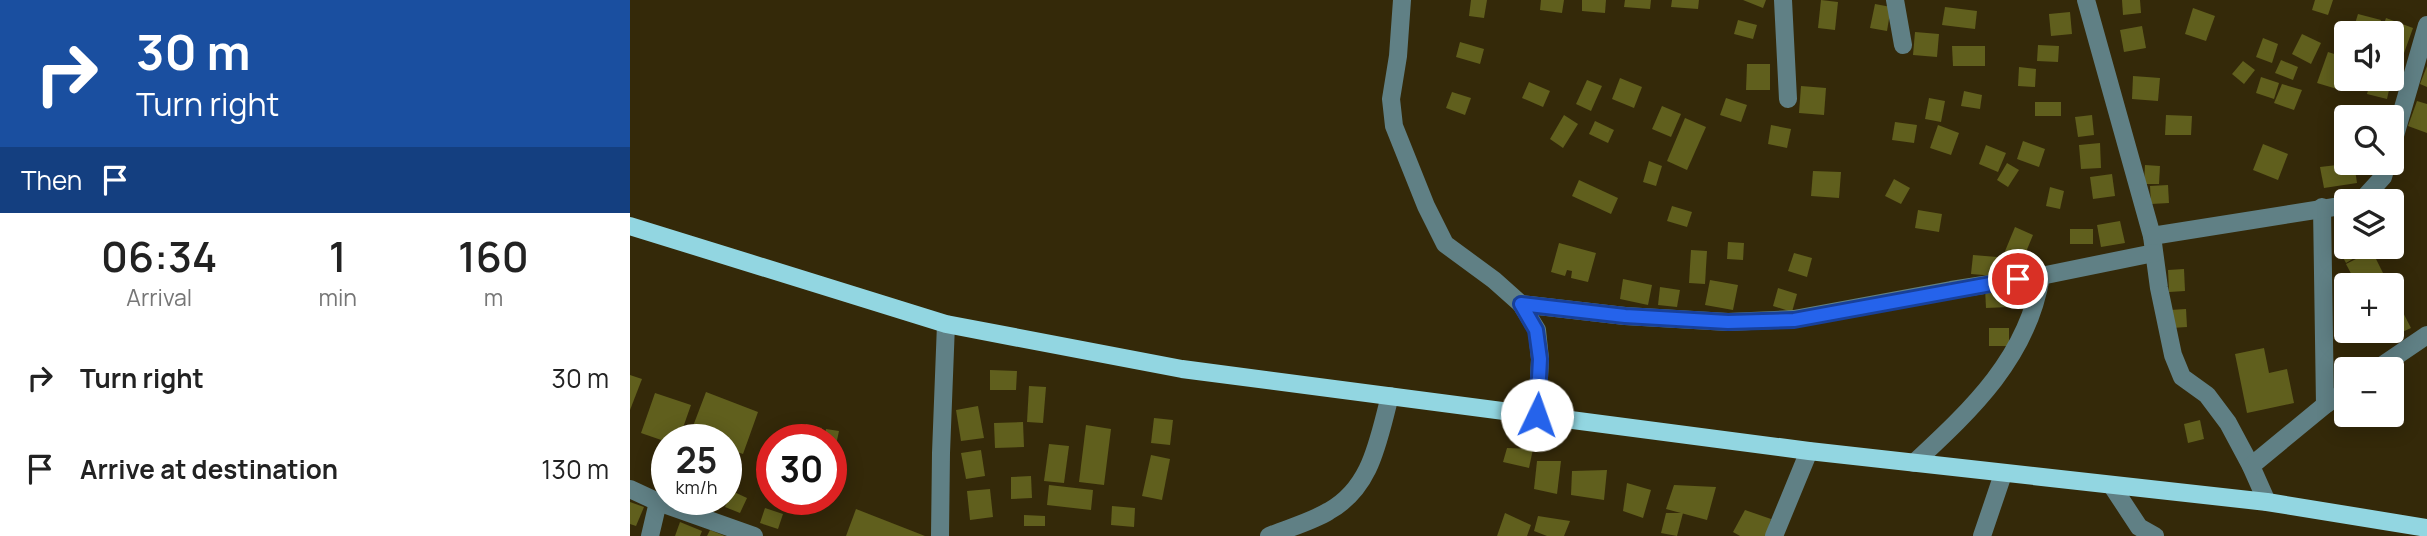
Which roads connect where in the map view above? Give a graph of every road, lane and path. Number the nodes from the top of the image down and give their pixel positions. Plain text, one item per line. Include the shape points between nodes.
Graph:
1 (1402, 0) edge
2 (1783, 0) edge
3 (1895, 0) edge
4 (2086, 0) edge
5 (2427, 25) edge
6 (1903, 45) dead end
7 (1788, 99) dead end
8 (2404, 105) edge
9 (2384, 175) edge
10 (2372, 189) edge
11 (2334, 206) edge
12 (2322, 207) junction
13 (630, 226) edge
14 (2153, 244) junction
15 (2041, 276) junction
16 (1521, 304) junction
17 (946, 324) junction
18 (2427, 335) edge
19 (2395, 357) edge
20 (1390, 396) junction
21 (2334, 399) edge
22 (2325, 405) junction
23 (1537, 415) junction
24 (1809, 451) junction
25 (1914, 463) junction
26 (2251, 466) junction
27 (2003, 474) junction
28 (2112, 486) junction
29 (630, 489) edge
30 (651, 499) edge
31 (2267, 502) junction
32 (655, 515) edge
33 (695, 515) edge
34 (2427, 528) edge
35 (650, 536) edge
36 (754, 536) edge
37 (940, 536) edge
38 (1269, 536) edge
39 (1774, 536) edge
40 (1982, 536) edge
41 (2155, 536) edge

1 - 16 street via 1391,99 1394,127 1446,244
2 - 7 street
3 - 6 street
4 - 14 street
5 - 8 street
9 - 10 street
11 - 12 street
12 - 14 street
12 - 22 street
13 - 17 main road
14 - 15 street
14 - 26 street via 2173,355 2182,377 2207,395
15 - 16 street via 1794,320 1728,322 1625,316
15 - 25 street via 2037,302 2017,348 1958,422
16 - 23 street via 1536,330 1540,359
17 - 20 main road via 1182,369
17 - 37 street
18 - 19 street
20 - 23 main road
20 - 38 street via 1360,486 1330,511
21 - 22 street
22 - 26 street
23 - 24 main road
24 - 25 main road
24 - 39 street
25 - 27 main road
26 - 31 street
27 - 28 main road
27 - 40 street
28 - 31 main road
28 - 41 street via 2139,527
29 - 30 street
31 - 34 main road
32 - 35 street
33 - 36 street

